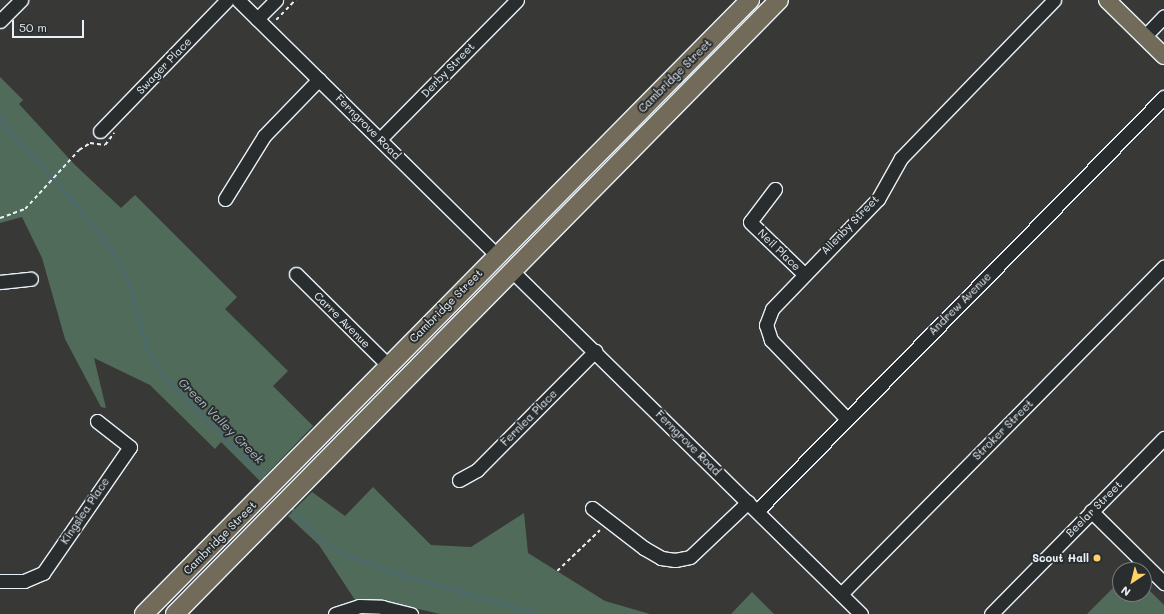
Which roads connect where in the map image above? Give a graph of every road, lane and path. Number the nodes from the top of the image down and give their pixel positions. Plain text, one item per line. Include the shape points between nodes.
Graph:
1 (21, 0) edge
2 (227, 0) edge
3 (238, 0) edge
4 (276, 0) edge
5 (295, 0) edge
6 (517, 0) edge
7 (750, 0) edge
8 (779, 0) edge
9 (1054, 0) edge
10 (1107, 0) edge
11 (1164, 16) edge
12 (258, 19) junction
13 (0, 21) edge
14 (273, 22) dead end
15 (1144, 37) junction
16 (1164, 56) edge
17 (318, 79) junction
18 (1164, 97) edge
19 (100, 131) dead end
20 (380, 139) junction
21 (74, 155) dead end
22 (774, 189) dead end
23 (225, 199) dead end
24 (0, 218) edge
25 (497, 255) junction
26 (1164, 267) edge
27 (513, 272) junction
28 (803, 273) junction
29 (296, 274) dead end
30 (31, 279) dead end
31 (0, 282) edge
32 (595, 351) junction
33 (388, 365) junction
34 (847, 419) junction
35 (97, 421) dead end
36 (1164, 438) edge
37 (459, 480) dead end
38 (752, 507) junction
39 (592, 508) dead end
40 (1091, 511) junction
41 (609, 522) junction
42 (557, 571) dead end
43 (0, 581) edge
44 (1164, 583) edge
45 (841, 594) junction
46 (144, 614) edge
47 (175, 614) edge
48 (336, 614) edge
49 (411, 614) edge
50 (861, 614) edge
51 (990, 614) edge

1 - 13 street
2 - 19 street, Swager Place
3 - 12 street, Ferngrove Road
4 - 12 street
5 - 14 path
6 - 20 street, Derby Street
7 - 25 highway, Cambridge Street
8 - 27 highway, Cambridge Street
9 - 28 street, Allenby Street via 901,158 878,198
10 - 15 main road
11 - 15 street
12 - 17 street, Ferngrove Road
15 - 16 main road
17 - 20 street, Ferngrove Road
17 - 23 street via 264,136
18 - 34 street, Andrew Avenue
20 - 25 street, Ferngrove Road
21 - 24 path via 25,209
22 - 28 street, Neil Place via 750,222
25 - 33 highway, Cambridge Street
26 - 45 street, Stroker Street
27 - 32 street, Ferngrove Road
27 - 47 highway, Cambridge Street
28 - 34 street, Allenby Street via 772,308 766,325 781,354
29 - 33 street, Carre Avenue
30 - 31 street
32 - 37 street, Fernlea Place via 477,470
32 - 38 street, Ferngrove Road
33 - 46 highway, Cambridge Street
34 - 38 street, Andrew Avenue
35 - 43 street, Kingslea Place via 130,447 43,573 24,581
36 - 40 street, Beelar Street
38 - 41 street, Andrew Avenue via 690,557 675,560 655,554
38 - 45 street, Ferngrove Road
39 - 41 street, Andrew Avenue
40 - 44 street
40 - 51 street, Beelar Street
41 - 42 path
45 - 50 street, Ferngrove Road
48 - 49 street via 359,606 382,607

